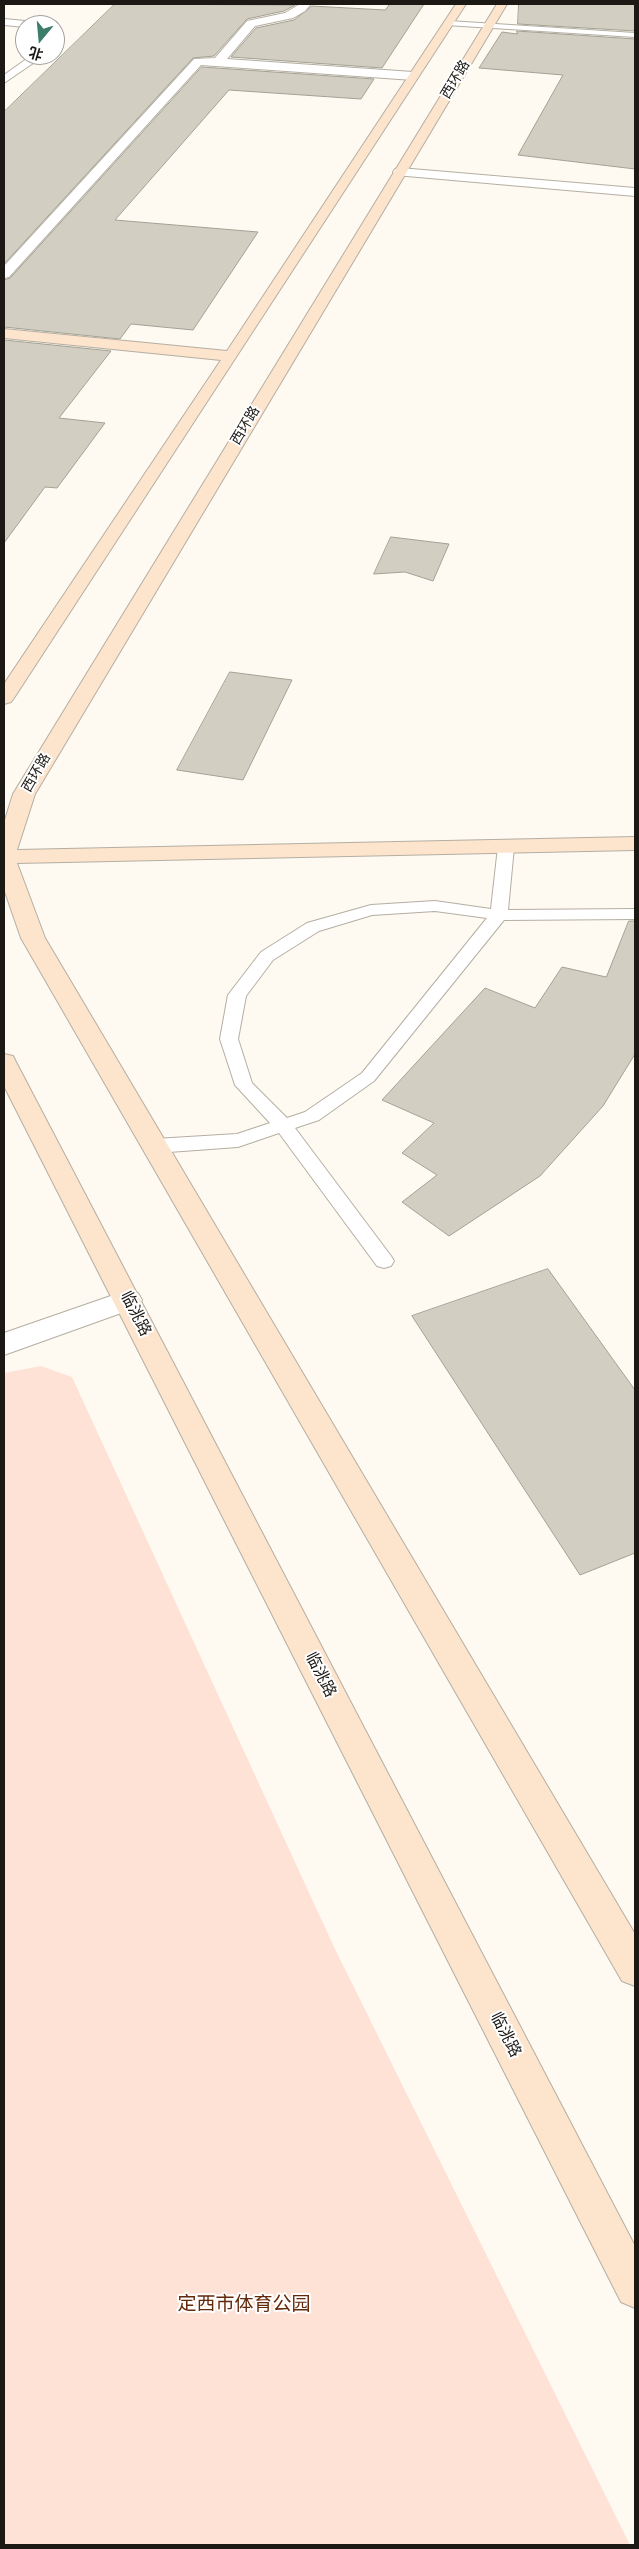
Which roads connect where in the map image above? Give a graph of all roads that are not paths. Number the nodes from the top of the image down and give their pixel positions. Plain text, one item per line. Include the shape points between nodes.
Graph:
1 (306, 4) edge
2 (461, 4) edge
3 (502, 4) edge
4 (449, 23) junction
5 (489, 25) junction
6 (635, 35) edge
7 (218, 62) junction
8 (25, 65) edge
9 (414, 76) junction
10 (4, 80) edge
11 (400, 172) junction
12 (635, 192) edge
13 (4, 274) edge
14 (4, 332) edge
15 (231, 356) junction
16 (4, 698) edge
17 (635, 844) edge
18 (506, 847) junction
19 (4, 857) edge
20 (635, 914) edge
21 (499, 915) junction
22 (4, 1062) edge
23 (284, 1125) junction
24 (155, 1146) junction
25 (384, 1261) dead end
26 (128, 1300) junction
27 (4, 1344) edge
28 (635, 1968) edge
29 (635, 2288) edge

1 - 7 street via 302,11 251,23
2 - 4 main road
3 - 5 main road, 西环路
4 - 5 lane
4 - 9 main road
5 - 6 lane
5 - 11 main road, 西环路
7 - 9 street
7 - 13 street via 198,61
8 - 10 street
9 - 15 main road
11 - 12 street
11 - 19 main road, 西环路 via 24,794
14 - 15 main road
15 - 16 main road
17 - 18 main road
18 - 19 main road
18 - 21 lane
19 - 24 main road via 33,938
20 - 21 lane
21 - 23 lane via 368,1076 312,1116
21 - 23 lane via 435,906 371,910 313,927 266,956 237,995 229,1039 244,1084
22 - 26 main road, 临洮路
23 - 24 lane via 238,1140
23 - 25 lane
24 - 28 main road
26 - 27 street
26 - 29 main road, 临洮路

